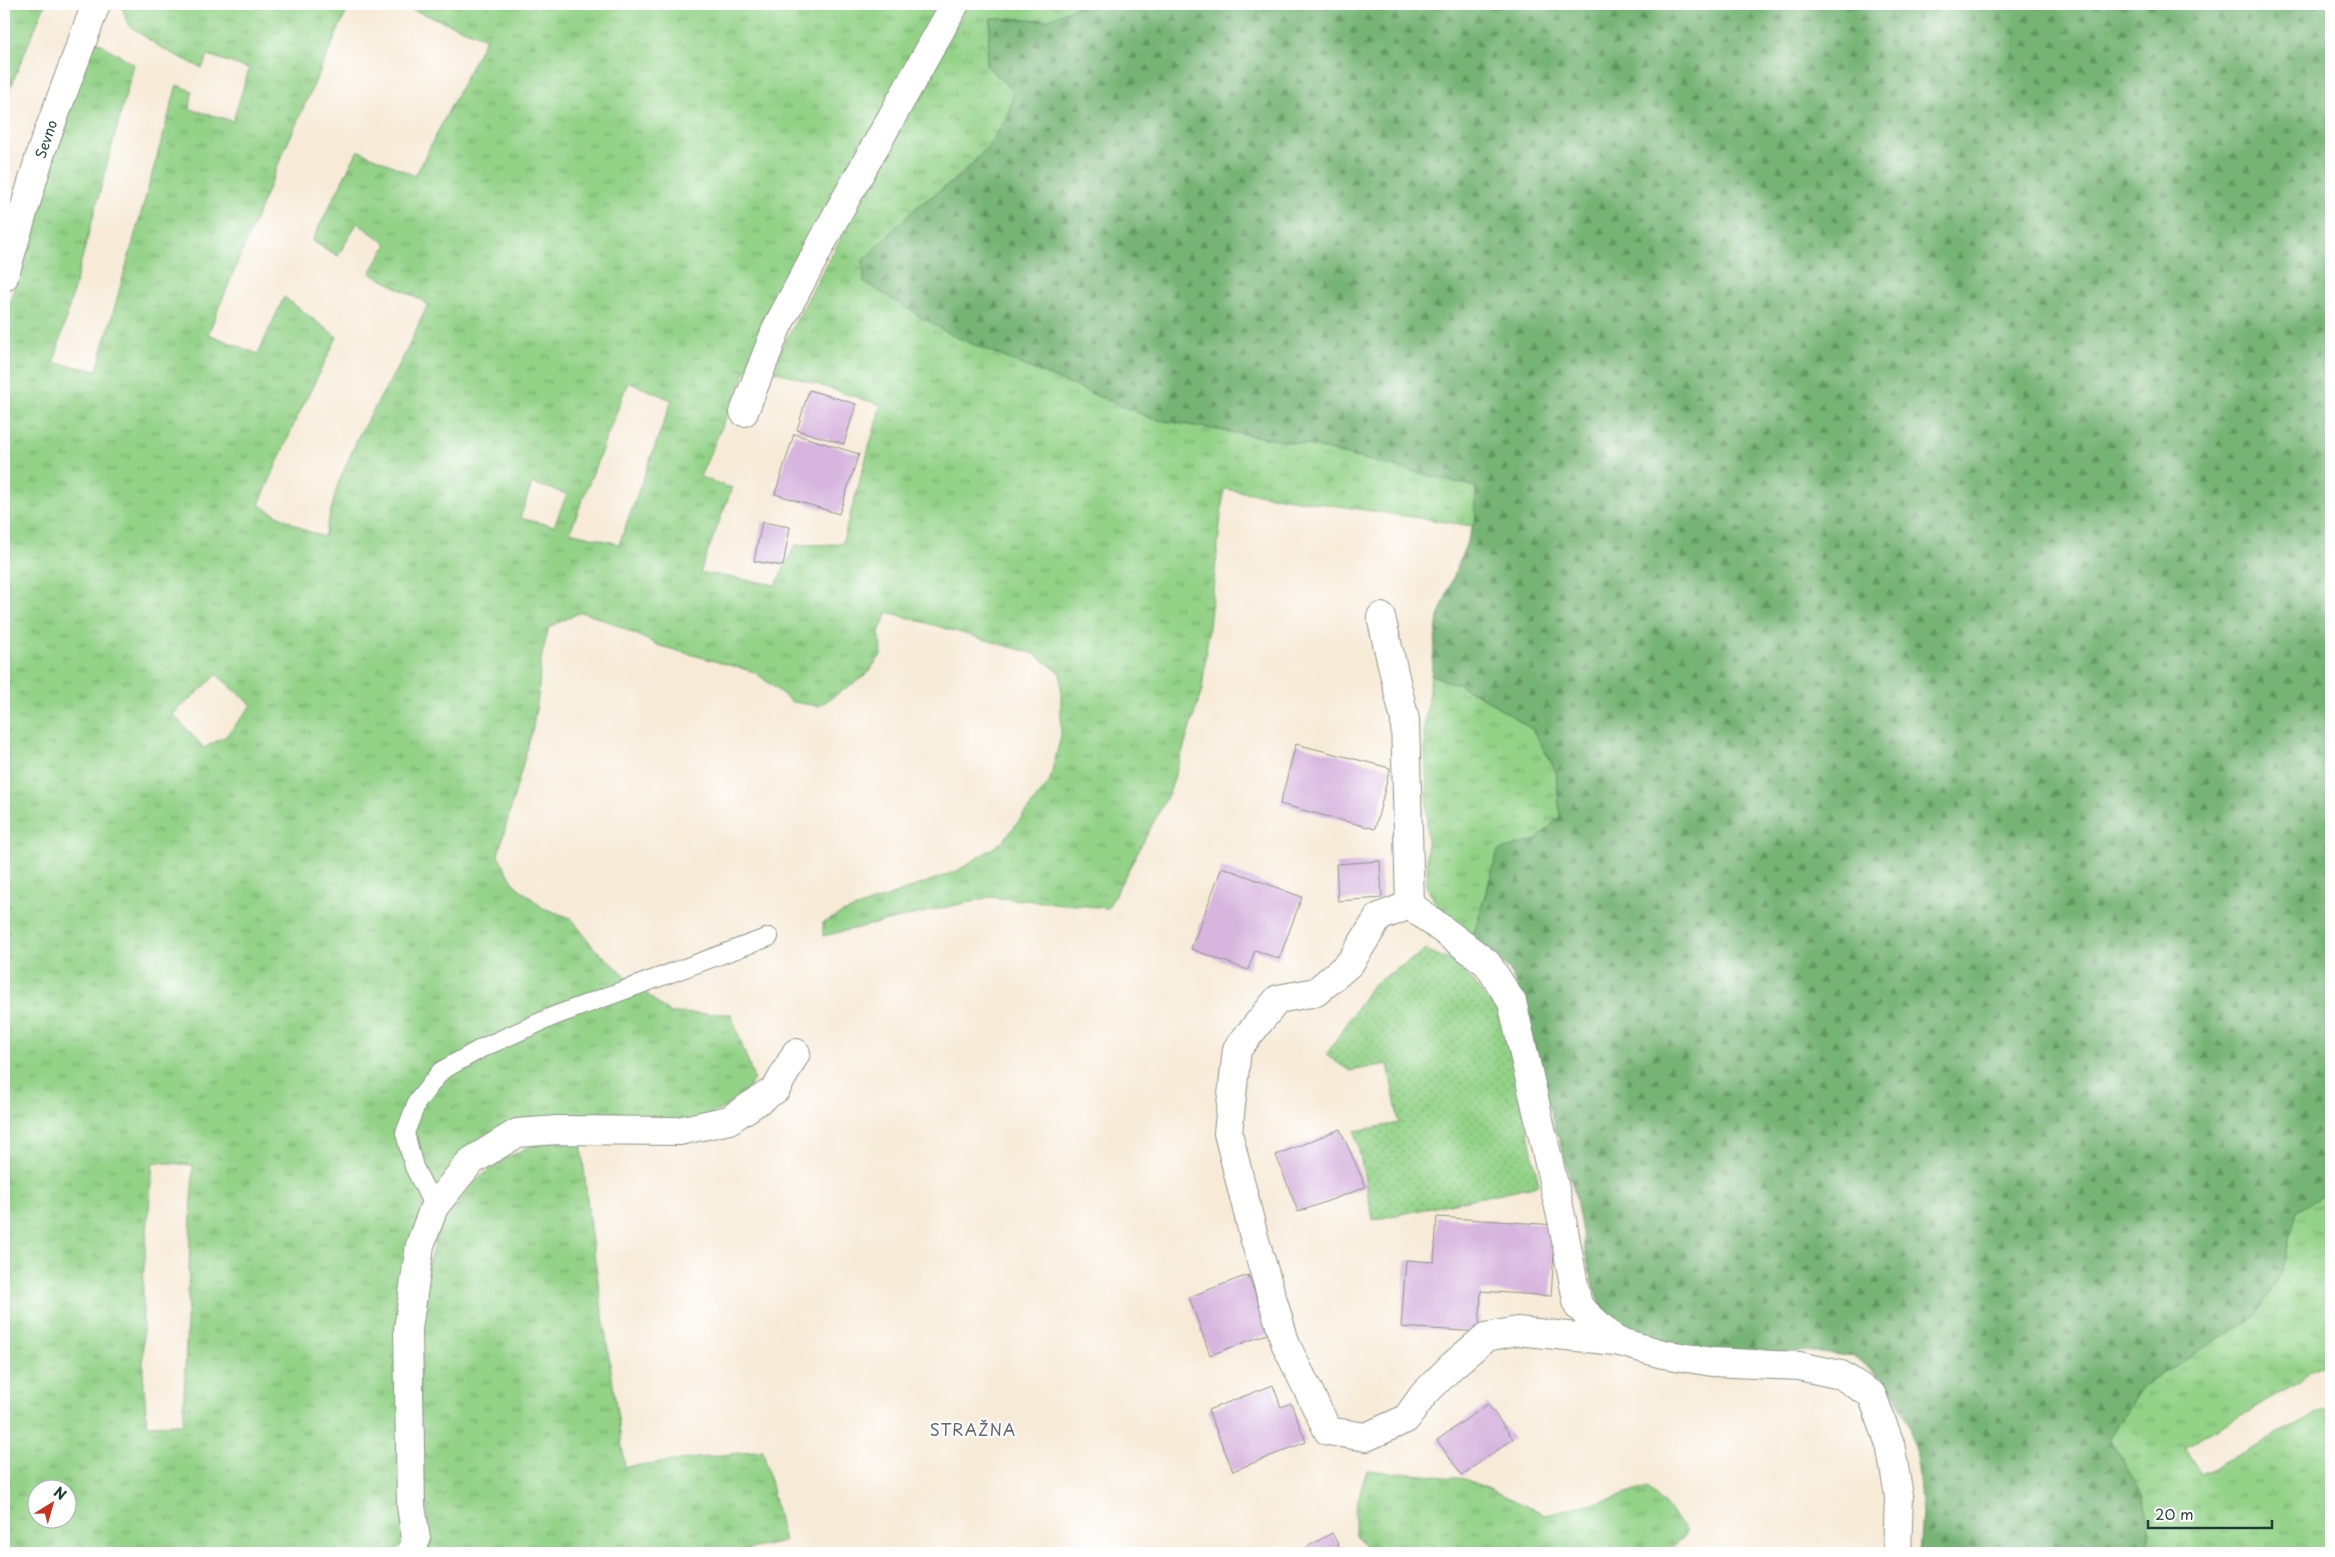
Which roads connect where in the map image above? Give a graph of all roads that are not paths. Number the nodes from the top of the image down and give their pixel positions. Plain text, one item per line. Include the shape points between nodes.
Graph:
1 (96, 4) edge
2 (955, 4) edge
3 (4, 277) edge
4 (744, 412) dead end
5 (1381, 617) dead end
6 (1410, 905) junction
7 (770, 937) dead end
8 (796, 1053) dead end
9 (434, 1207) junction
10 (1616, 1341) junction
11 (411, 1553) edge
12 (1897, 1553) edge

1 - 3 street, Sevno via 42,149
2 - 4 street via 781,319
5 - 6 street via 1405,720
6 - 10 street via 1487,962 1512,1002 1560,1210 1578,1306
6 - 10 street via 1379,917 1350,963 1316,992 1278,999 1237,1049 1228,1133 1286,1345 1328,1431 1366,1437 1406,1419 1424,1394 1486,1337 1517,1331
7 - 9 lane via 554,1016 441,1070 418,1102 405,1133 414,1166
8 - 9 street via 776,1089 729,1120 679,1131 516,1133 470,1162
9 - 11 street via 420,1244 408,1329 411,1506 416,1540
10 - 12 street via 1663,1354 1712,1362 1816,1369 1841,1375 1872,1395 1890,1444 1899,1496

